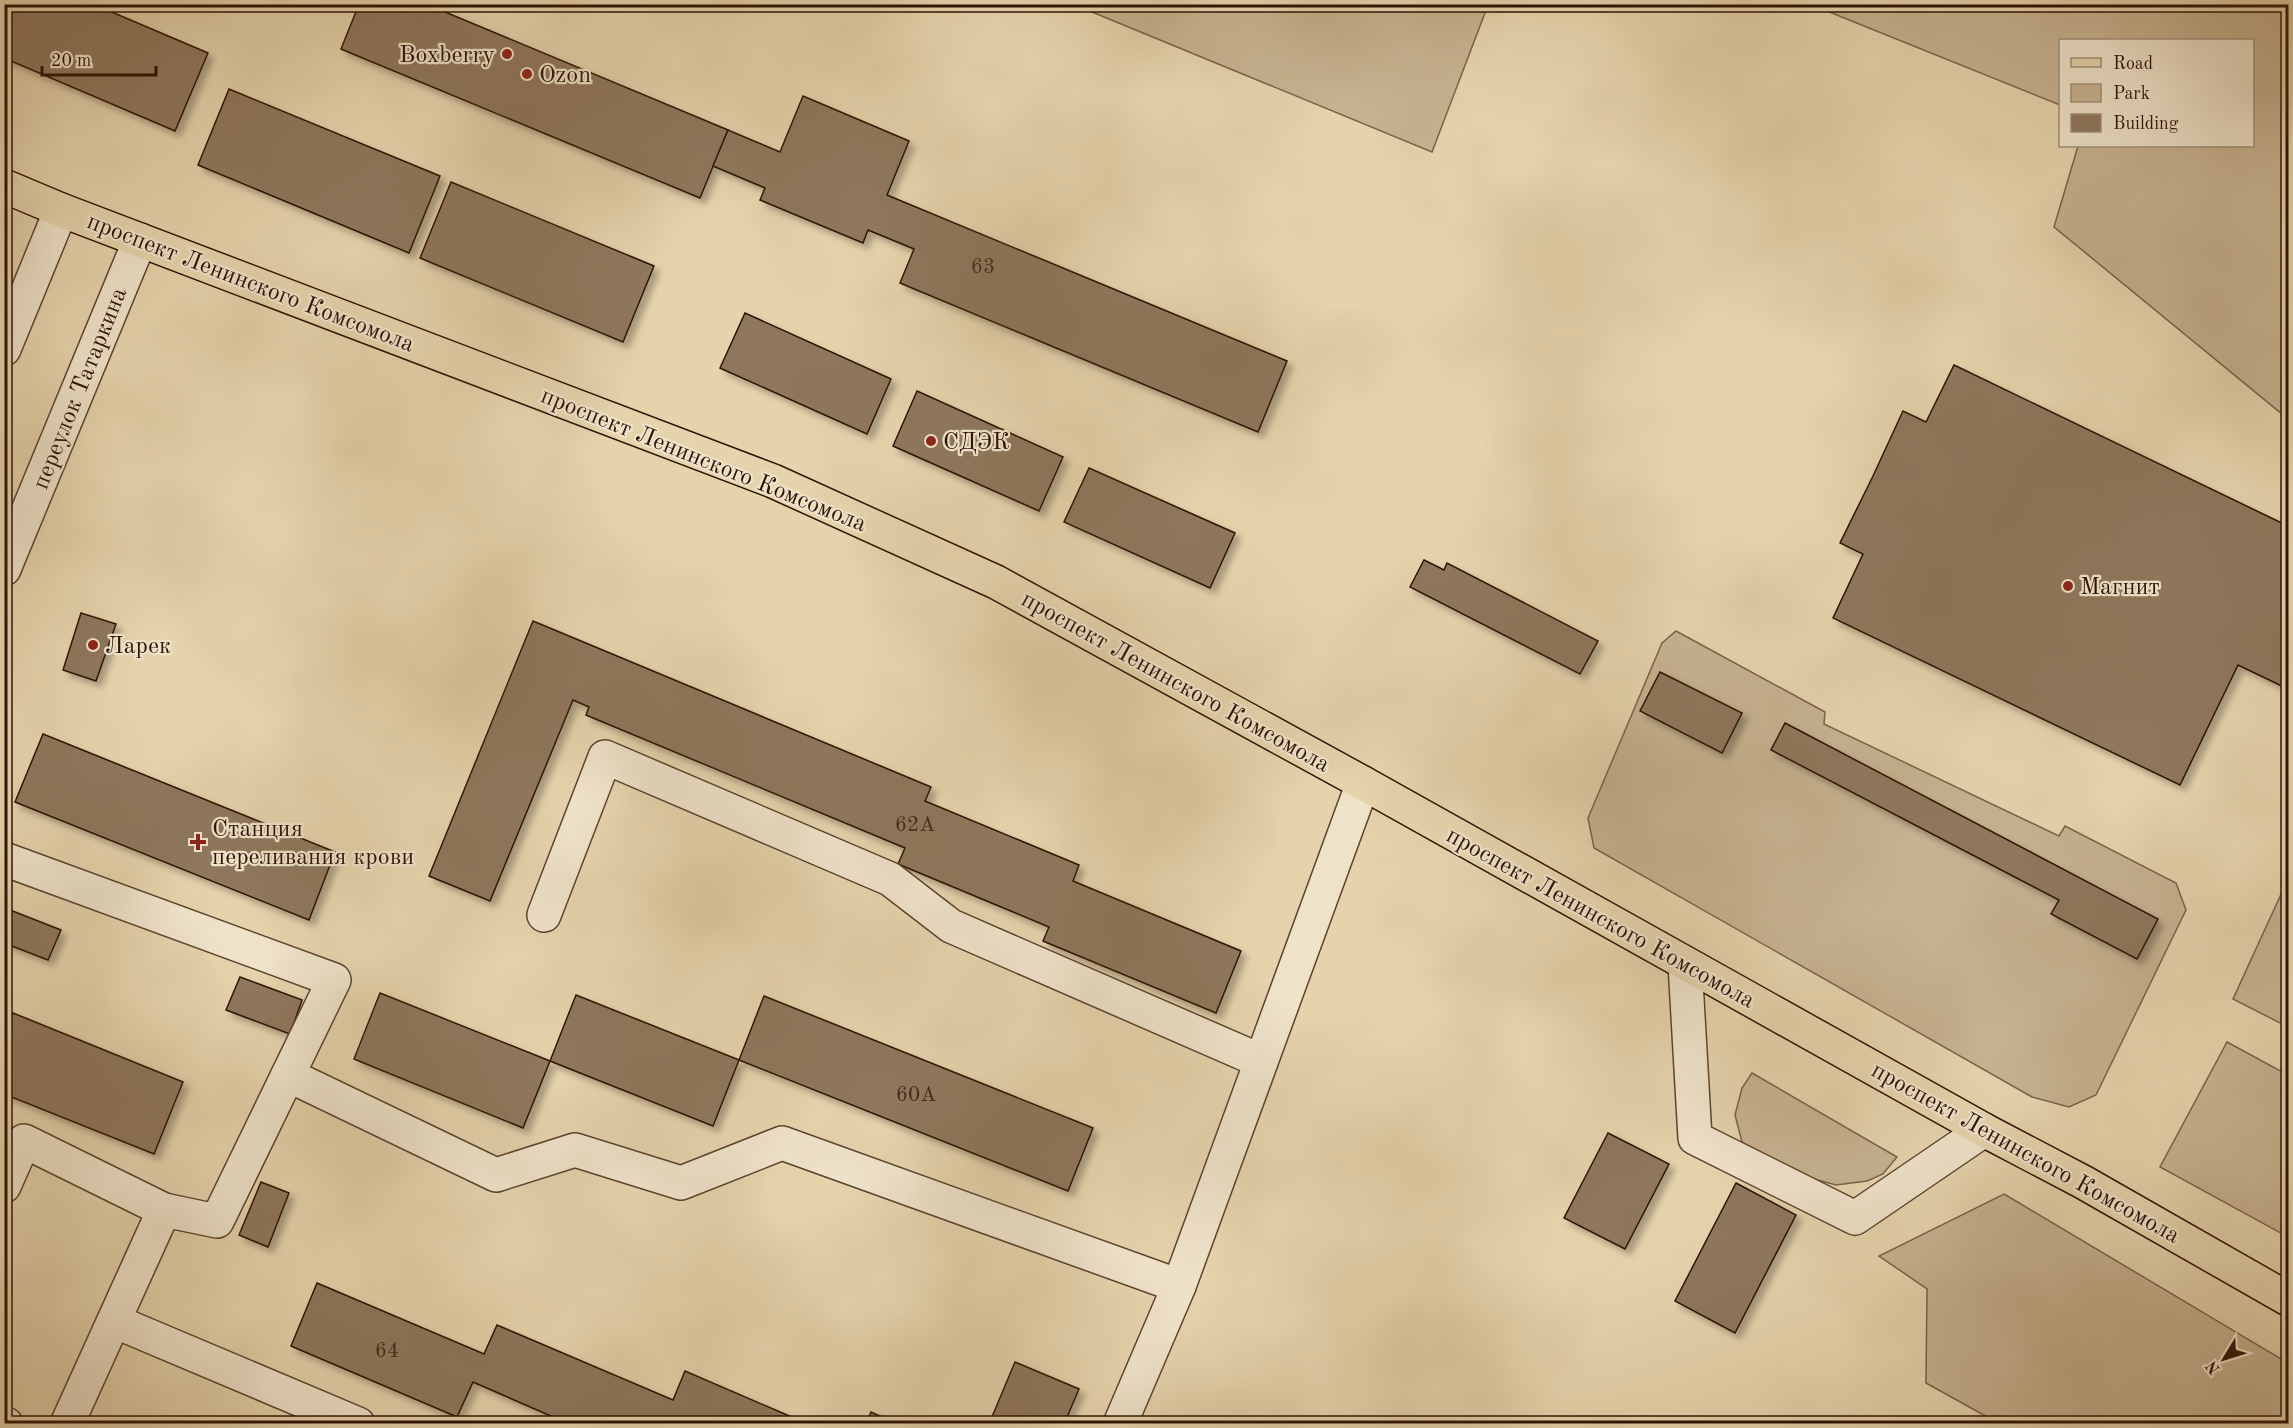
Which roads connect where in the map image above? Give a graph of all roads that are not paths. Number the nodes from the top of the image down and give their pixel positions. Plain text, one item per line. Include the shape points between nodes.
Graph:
1 (4, 186) edge
2 (61, 210) junction
3 (140, 240) junction
4 (4, 349) edge
5 (4, 569) edge
6 (1363, 783) junction
7 (4, 860) edge
8 (544, 915) dead end
9 (1684, 964) junction
10 (1261, 1061) junction
11 (288, 1075) junction
12 (1984, 1130) junction
13 (4, 1186) edge
14 (164, 1210) junction
15 (1179, 1286) junction
16 (2289, 1299) edge
17 (114, 1321) junction
18 (67, 1424) edge
19 (358, 1424) edge
20 (1120, 1424) edge

1 - 2 main road, проспект Ленинского Комсомола
2 - 3 main road, проспект Ленинского Комсомола
2 - 4 street
3 - 5 street, переулок Татаркина
3 - 6 main road, проспект Ленинского Комсомола via 773,481 996,582
6 - 9 main road, проспект Ленинского Комсомола
6 - 10 street
7 - 11 street via 334,980
8 - 10 street via 605,756 890,879 951,926
9 - 12 main road, проспект Ленинского Комсомола
9 - 12 street via 1695,1138 1855,1218
10 - 15 street
11 - 14 street via 217,1221
11 - 15 street via 496,1174 575,1150 681,1183 782,1143
12 - 16 main road, проспект Ленинского Комсомола
13 - 14 street via 24,1141
14 - 17 street
15 - 20 street
17 - 18 street
17 - 19 street

